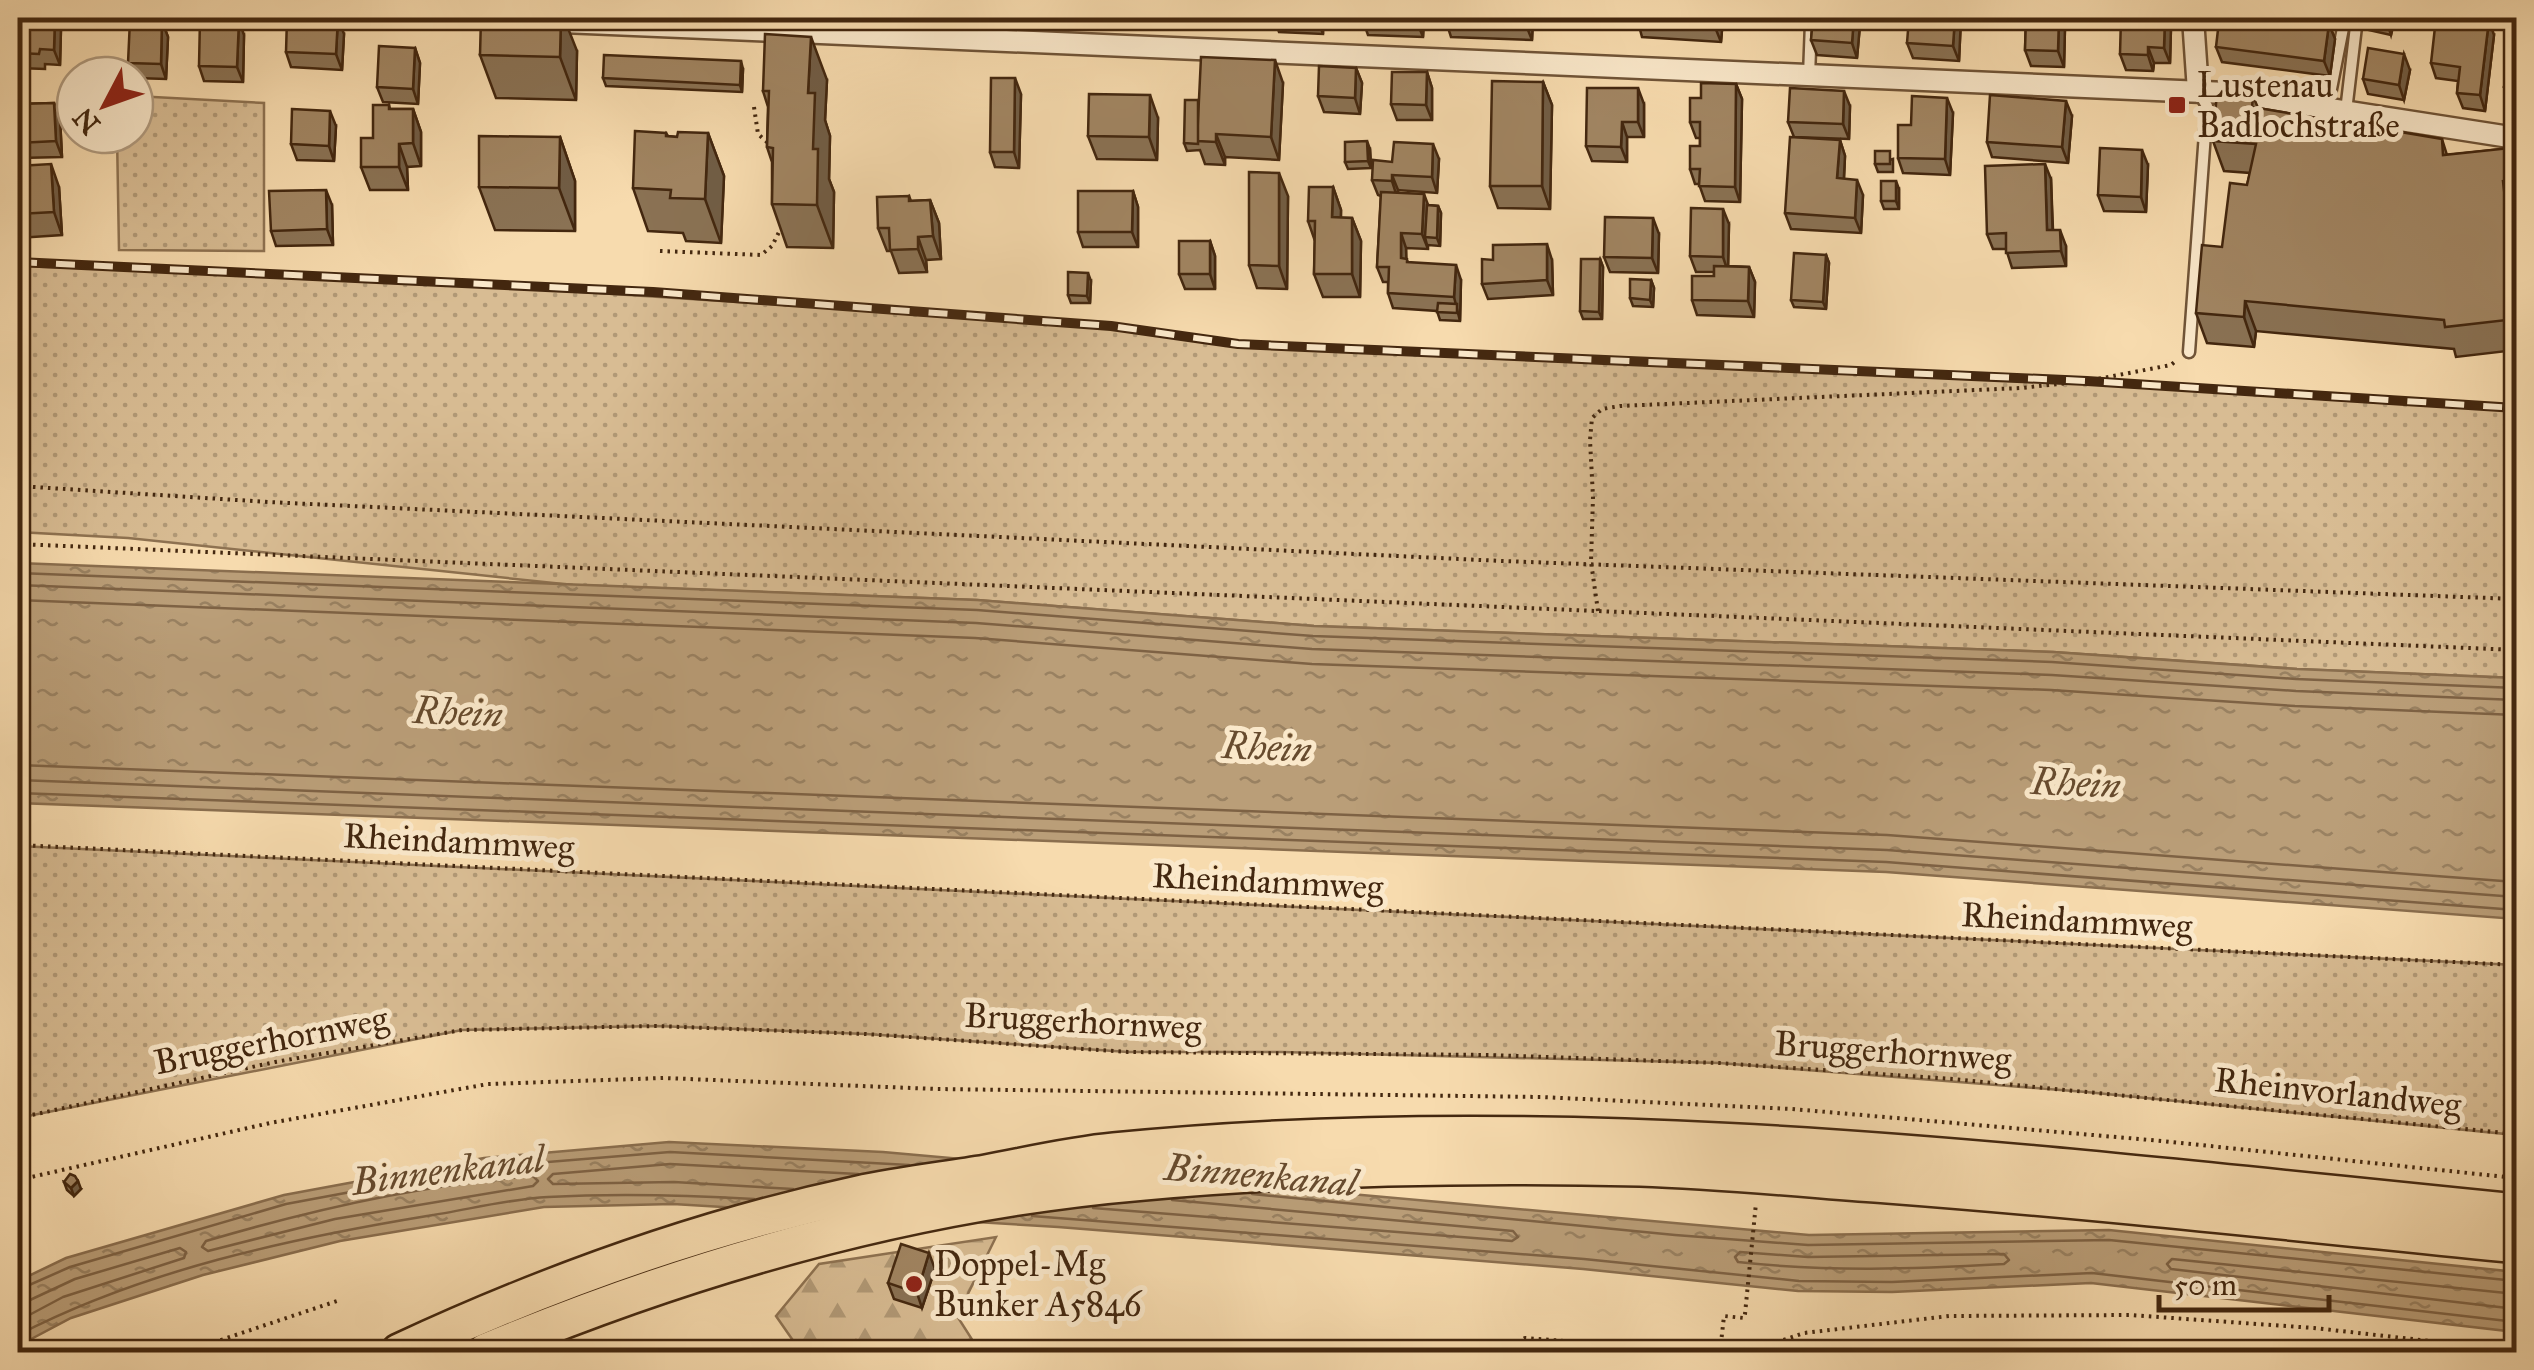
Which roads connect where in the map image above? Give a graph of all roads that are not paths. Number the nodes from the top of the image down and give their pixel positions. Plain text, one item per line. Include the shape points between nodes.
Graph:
1 (2193, 18) edge
2 (2345, 18) edge
3 (2357, 18) edge
4 (525, 20) edge
5 (1811, 22) edge
6 (1809, 76) junction
7 (2198, 92) junction
8 (2336, 110) junction
9 (2516, 138) edge
10 (2189, 352) road end
11 (2516, 1212) edge
12 (2516, 1245) edge
13 (399, 1352) edge
14 (485, 1352) edge

1 - 7 street
2 - 8 lane
3 - 8 lane
4 - 6 street
5 - 6 lane
6 - 7 street
7 - 8 street
7 - 10 lane via 2206,106
8 - 9 street
11 - 13 highway via 1784,1143 1456,1132 1257,1139 1112,1151 862,1193 563,1283
12 - 14 highway via 2002,1194 1660,1170 1268,1174 1012,1199 832,1236 660,1286

